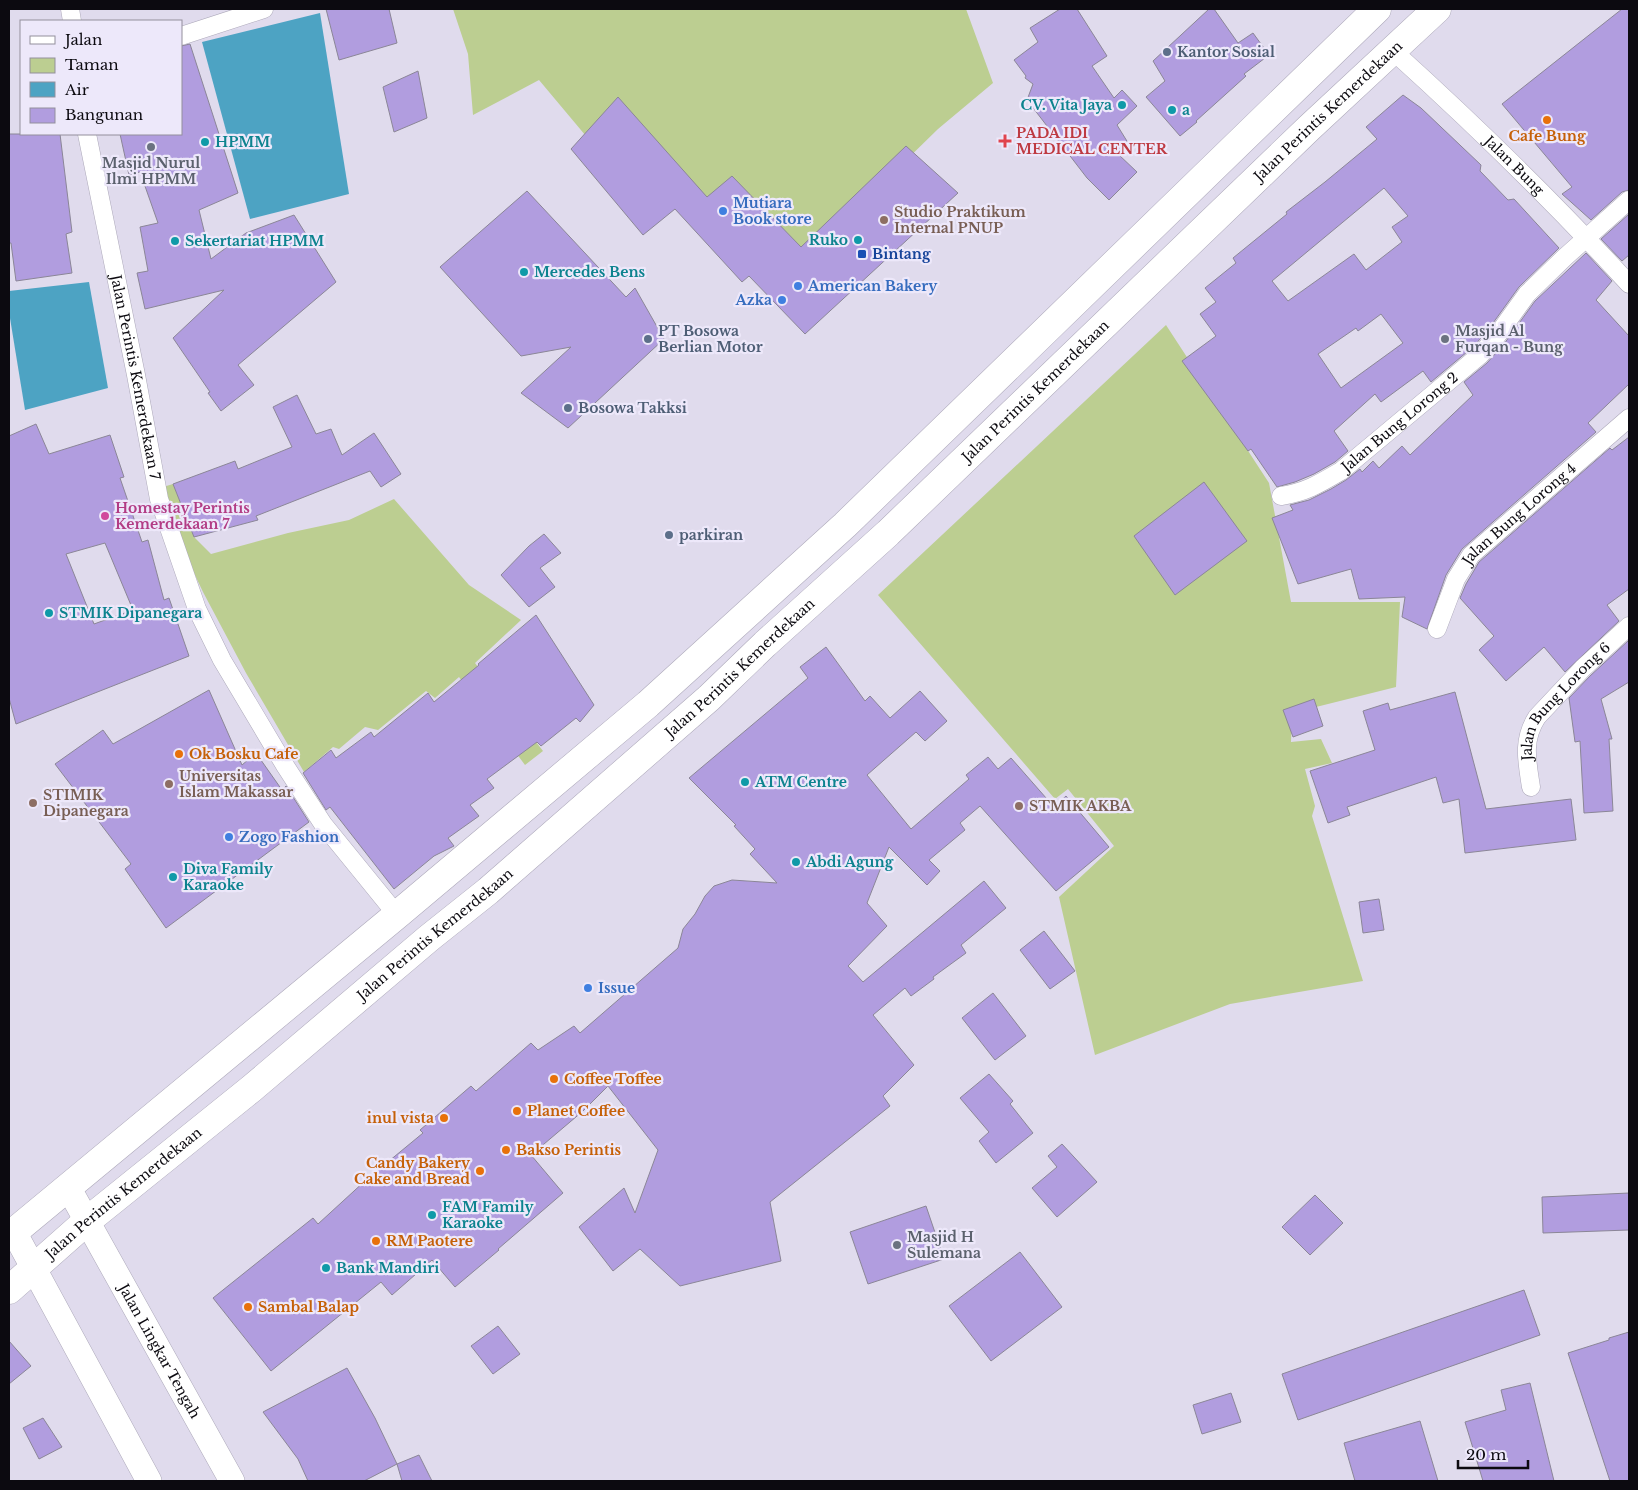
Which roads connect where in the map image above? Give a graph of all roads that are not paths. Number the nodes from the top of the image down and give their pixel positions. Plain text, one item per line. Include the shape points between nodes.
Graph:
1 (264, 9) edge
2 (1377, 9) edge
3 (1437, 9) edge
4 (182, 36) edge
5 (1392, 50) junction
6 (87, 135) edge
7 (1629, 200) edge
8 (1587, 238) junction
9 (1629, 284) edge
10 (1629, 418) edge
11 (1281, 496) dead end
12 (1629, 626) edge
13 (1437, 629) dead end
14 (1530, 787) dead end
15 (397, 915) junction
16 (68, 1187) junction
17 (87, 1221) junction
18 (11, 1234) edge
19 (34, 1269) junction
20 (9, 1290) edge
21 (149, 1481) edge
22 (232, 1481) edge

1 - 4 street
2 - 15 highway via 845,526 648,704
3 - 5 highway, Jalan Perintis Kemerdekaan
5 - 8 street, Jalan Bung via 1461,112
5 - 17 highway, Jalan Perintis Kemerdekaan via 888,533 709,698 488,891
6 - 15 street, Jalan Perintis Kemerdekaan 7 via 159,498 197,609 222,660 323,824
7 - 8 street, Jalan Bung Lorong 2
8 - 9 street, Jalan Bung
8 - 11 street, Jalan Bung Lorong 2 via 1527,294 1490,346 1467,367 1341,471 1300,493
10 - 13 street, Jalan Bung Lorong 4 via 1471,555 1456,579
12 - 14 street, Jalan Bung Lorong 6 via 1583,668 1532,724 1526,745
15 - 16 highway
16 - 17 main road, Jalan Lingkar Tengah
16 - 18 highway
17 - 19 highway, Jalan Perintis Kemerdekaan
17 - 22 main road, Jalan Lingkar Tengah
18 - 19 main road
19 - 20 highway, Jalan Perintis Kemerdekaan
19 - 21 main road

